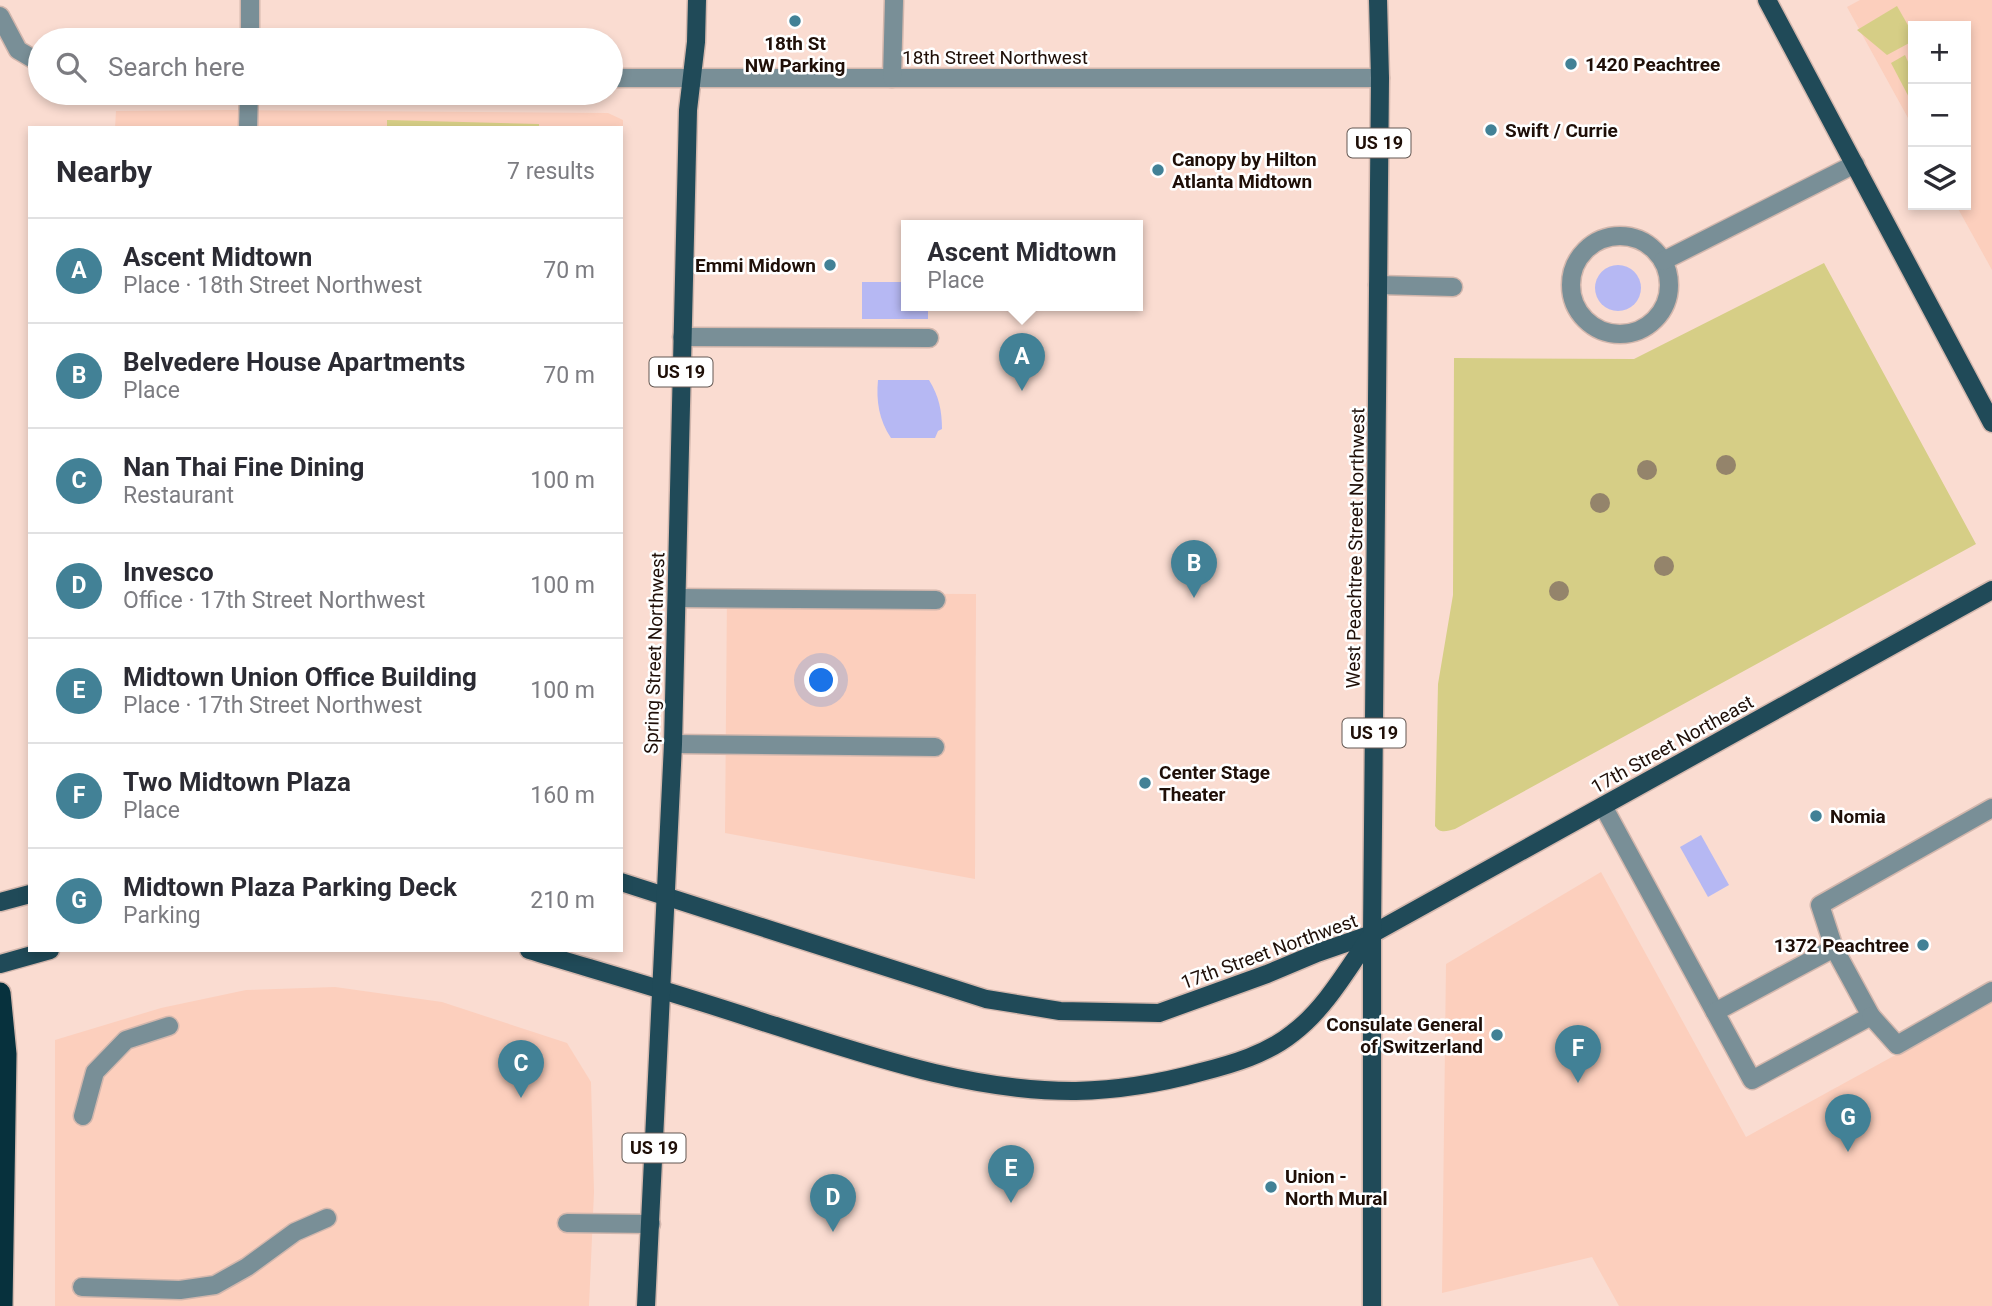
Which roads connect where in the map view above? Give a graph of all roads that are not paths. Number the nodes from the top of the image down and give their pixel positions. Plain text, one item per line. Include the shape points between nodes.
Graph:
1 (250, 0) edge
2 (697, 0) edge
3 (1378, 0) edge
4 (1767, 0) edge
5 (894, 1) edge
6 (0, 16) edge
7 (250, 28) edge
8 (28, 56) edge
9 (623, 78) edge
10 (692, 78) junction
11 (892, 78) junction
12 (1380, 78) junction
13 (249, 105) edge
14 (248, 126) edge
15 (1855, 164) junction
16 (1664, 261) junction
17 (1378, 285) junction
18 (1453, 287) dead end
19 (682, 337) junction
20 (929, 338) dead end
21 (1992, 423) edge
22 (1992, 590) edge
23 (677, 598) junction
24 (936, 600) dead end
25 (673, 744) junction
26 (935, 747) dead end
27 (1603, 806) junction
28 (1992, 808) edge
29 (623, 883) edge
30 (28, 895) edge
31 (666, 897) junction
32 (0, 902) edge
33 (1372, 934) junction
34 (1834, 948) junction
35 (43, 952) edge
36 (536, 952) edge
37 (0, 964) edge
38 (661, 990) junction
39 (1992, 991) edge
40 (0, 993) edge
41 (1715, 1012) junction
42 (1871, 1016) junction
43 (169, 1026) dead end
44 (83, 1115) dead end
45 (327, 1218) dead end
46 (567, 1223) dead end
47 (651, 1224) junction
48 (82, 1287) dead end
49 (2, 1306) edge
50 (646, 1306) edge
51 (1372, 1306) edge

1 - 7 street
2 - 10 main road, Spring Street Northwest / US 19
3 - 12 main road, West Peachtree Street Northwest / US 19
4 - 15 main road
5 - 11 street
6 - 8 street via 18,50
9 - 10 street, 18th Street Northwest
10 - 11 street, 18th Street Northwest
10 - 19 main road, Spring Street Northwest / US 19
11 - 12 street, 18th Street Northwest
12 - 17 main road, West Peachtree Street Northwest / US 19
13 - 14 street
15 - 16 street
15 - 21 main road
16 - 16 street via 1654,248 1624,236 1593,244 1581,254 1569,288 1581,316 1608,334 1641,331 1655,322 1670,293
17 - 18 street
17 - 33 main road, West Peachtree Street Northwest / US 19
19 - 20 street
19 - 23 main road, Spring Street Northwest / US 19
22 - 27 main road, 17th Street Northeast
23 - 24 street
23 - 25 main road, Spring Street Northwest / US 19
25 - 26 street
25 - 31 main road, Spring Street Northwest / US 19
27 - 33 main road, 17th Street Northeast
27 - 41 street
28 - 34 street via 1820,905
29 - 31 main road, 17th Street Northwest
30 - 32 main road
31 - 33 main road, 17th Street Northwest via 986,999 1060,1011 1159,1013
31 - 38 main road, Spring Street Northwest / US 19
33 - 38 main road, 17th Street Northwest via 1315,1013 1270,1048 1175,1080 1097,1090 989,1083 930,1071
33 - 51 main road, West Peachtree Street Northwest / US 19
34 - 41 street
34 - 42 street
35 - 37 main road
36 - 38 main road, 17th Street Northwest
38 - 47 main road, Spring Street Northwest / US 19
39 - 42 street via 1896,1045
40 - 49 highway via 6,1054
41 - 42 street via 1752,1080
43 - 44 street via 126,1040 95,1072
45 - 48 street via 295,1232 215,1285 180,1290
46 - 47 street
47 - 50 main road, Spring Street Northwest / US 19

